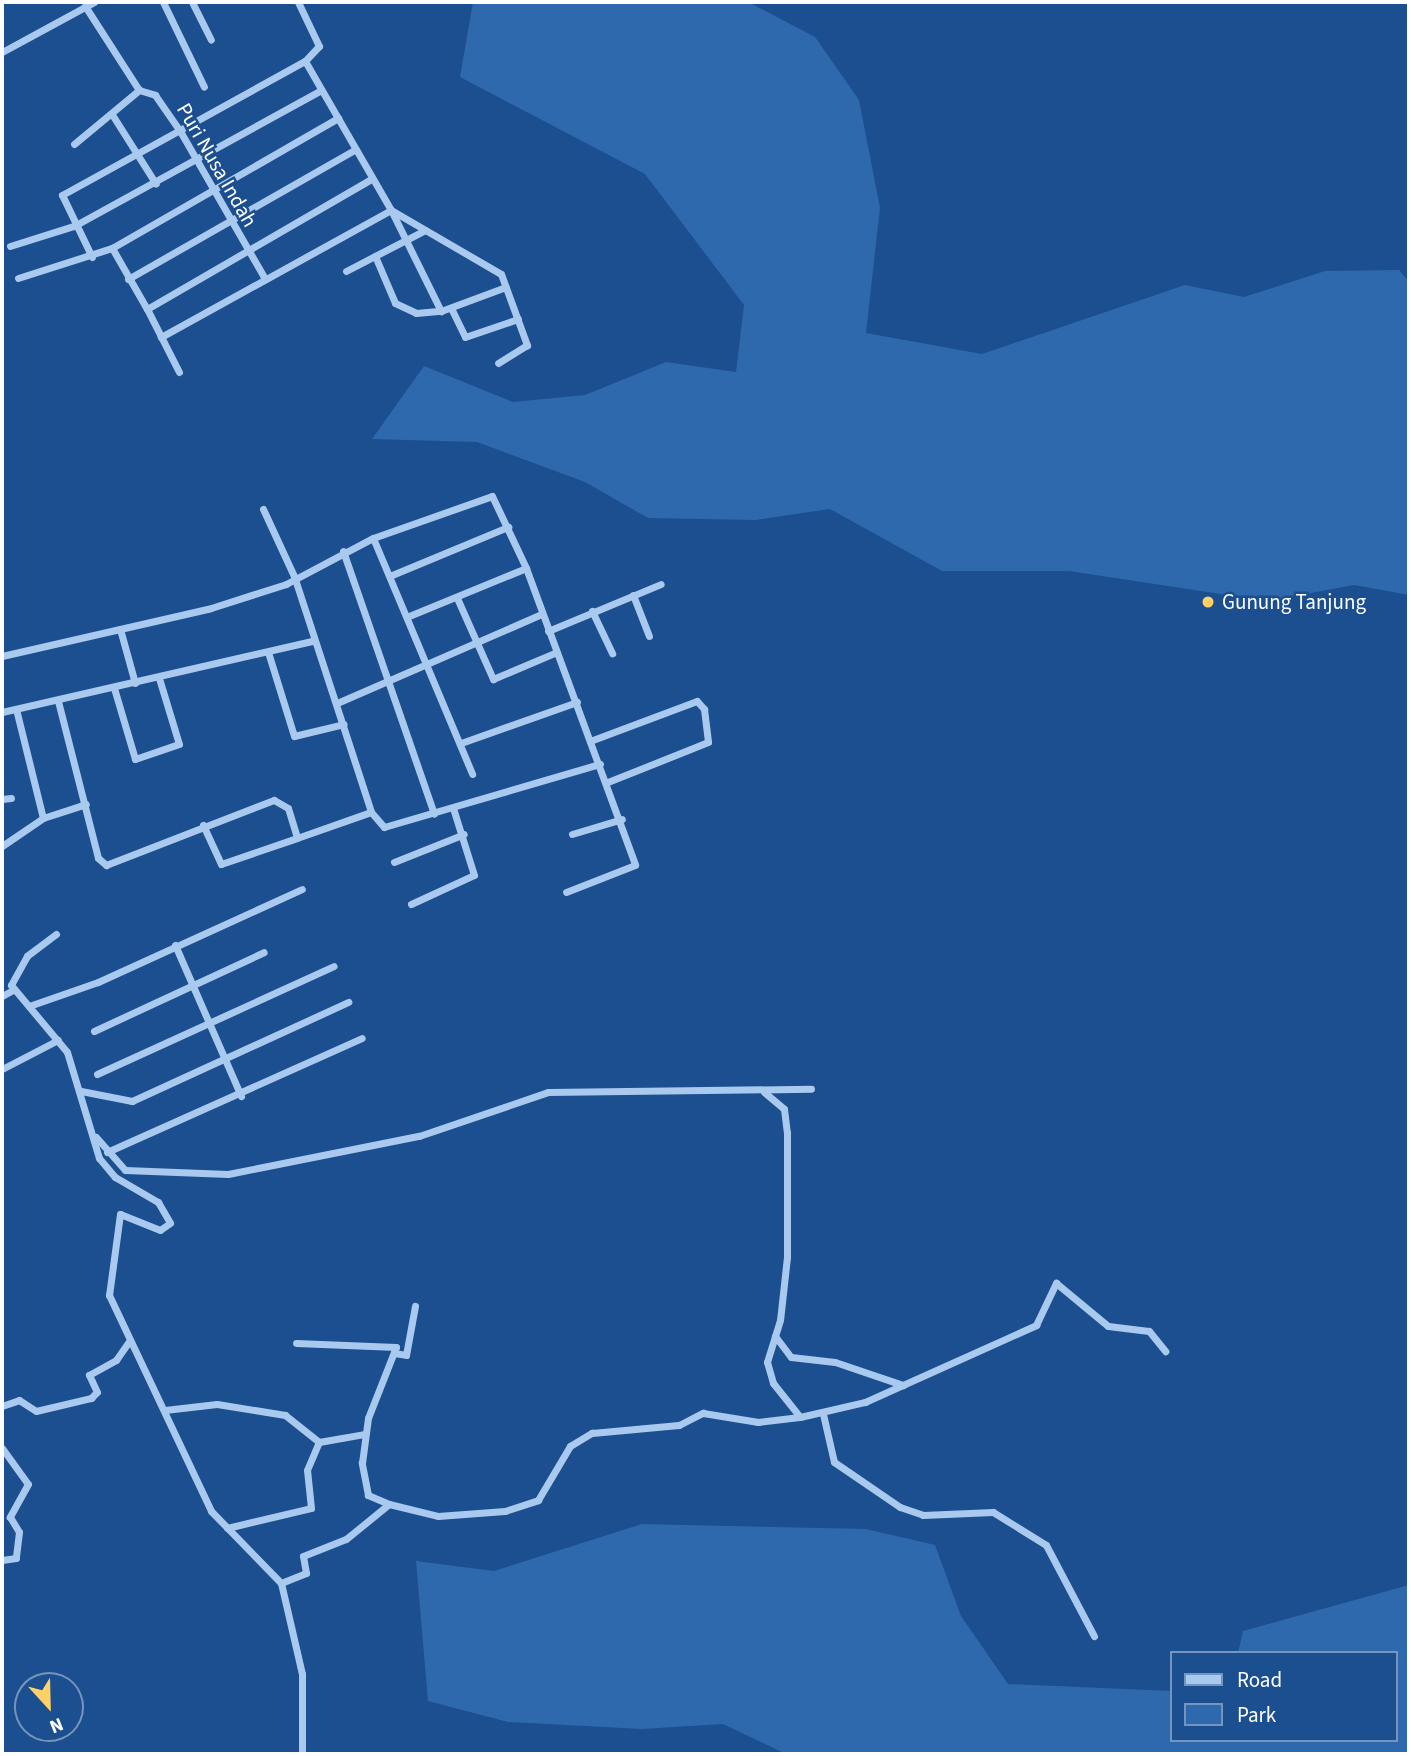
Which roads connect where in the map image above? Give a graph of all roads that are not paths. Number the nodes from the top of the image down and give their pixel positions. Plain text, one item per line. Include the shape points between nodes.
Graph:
1 (94, 2) edge
2 (163, 2) edge
3 (192, 2) edge
4 (298, 2) edge
5 (85, 6) junction
6 (211, 40) dead end
7 (2, 52) edge
8 (305, 61) junction
9 (204, 87) dead end
10 (139, 90) junction
11 (321, 90) junction
12 (113, 116) junction
13 (338, 118) junction
14 (180, 131) junction
15 (74, 144) dead end
16 (356, 149) junction
17 (141, 155) junction
18 (197, 160) junction
19 (371, 179) junction
20 (156, 184) junction
21 (214, 189) junction
22 (391, 210) junction
23 (230, 222) junction
24 (74, 226) junction
25 (425, 230) junction
26 (405, 242) junction
27 (10, 246) dead end
28 (112, 248) junction
29 (247, 252) junction
30 (375, 256) junction
31 (92, 257) junction
32 (346, 271) dead end
33 (18, 278) dead end
34 (128, 279) junction
35 (265, 279) junction
36 (506, 287) junction
37 (451, 308) junction
38 (147, 309) junction
39 (441, 310) junction
40 (518, 319) junction
41 (161, 337) junction
42 (498, 363) dead end
43 (179, 372) dead end
44 (263, 509) dead end
45 (508, 527) junction
46 (373, 538) junction
47 (343, 551) junction
48 (526, 568) junction
49 (392, 575) junction
50 (294, 576) junction
51 (661, 584) dead end
52 (633, 595) junction
53 (457, 598) junction
54 (592, 611) junction
55 (542, 614) junction
56 (409, 616) junction
57 (120, 629) junction
58 (548, 631) junction
59 (649, 636) dead end
60 (479, 639) junction
61 (312, 641) junction
62 (268, 652) junction
63 (557, 652) junction
64 (611, 653) dead end
65 (2, 656) edge
66 (429, 662) junction
67 (159, 678) junction
68 (392, 681) junction
69 (135, 683) junction
70 (114, 688) junction
71 (58, 701) junction
72 (577, 702) junction
73 (337, 703) junction
74 (16, 709) junction
75 (2, 712) edge
76 (344, 724) junction
77 (590, 741) junction
78 (461, 743) junction
79 (600, 764) junction
80 (471, 774) dead end
81 (608, 782) junction
82 (11, 798) dead end
83 (2, 799) edge
84 (86, 804) junction
85 (453, 808) junction
86 (371, 812) junction
87 (435, 814) junction
88 (43, 818) junction
89 (622, 819) junction
90 (202, 825) junction
91 (464, 834) junction
92 (572, 834) dead end
93 (297, 838) junction
94 (2, 846) edge
95 (394, 862) dead end
96 (302, 889) dead end
97 (566, 892) dead end
98 (411, 904) dead end
99 (56, 934) dead end
100 (175, 945) junction
101 (264, 952) dead end
102 (334, 966) dead end
103 (192, 987) junction
104 (13, 990) junction
105 (2, 996) edge
106 (348, 1002) dead end
107 (29, 1006) junction
108 (209, 1024) junction
109 (94, 1031) dead end
110 (362, 1038) dead end
111 (58, 1040) junction
112 (225, 1059) junction
113 (2, 1069) edge
114 (97, 1074) dead end
115 (811, 1089) dead end
116 (81, 1091) junction
117 (764, 1092) junction
118 (241, 1096) junction
119 (94, 1134) junction
120 (107, 1152) junction
121 (415, 1306) dead end
122 (775, 1336) junction
123 (130, 1340) junction
124 (296, 1343) dead end
125 (1165, 1352) dead end
126 (394, 1353) junction
127 (904, 1385) junction
128 (2, 1406) edge
129 (165, 1410) junction
130 (823, 1414) junction
131 (800, 1417) junction
132 (365, 1434) junction
133 (319, 1442) junction
134 (2, 1448) edge
135 (389, 1504) junction
136 (227, 1528) junction
137 (2, 1560) edge
138 (281, 1583) junction
139 (1094, 1636) dead end
140 (302, 1754) edge

1 - 5 street
2 - 9 street
3 - 6 street
4 - 8 street via 319,46
5 - 7 street
5 - 10 street, Puri Nusa Indah
8 - 11 street
8 - 14 street
10 - 12 street
10 - 14 street, Puri Nusa Indah via 155,96
11 - 13 street
11 - 18 street
12 - 15 street
12 - 17 street
13 - 16 street
13 - 21 street
14 - 17 street
14 - 18 street, Puri Nusa Indah
16 - 19 street
16 - 23 street
17 - 20 street
17 - 24 street via 62,195
18 - 20 street
18 - 21 street, Puri Nusa Indah
19 - 22 street
19 - 29 street
20 - 24 street
21 - 23 street, Puri Nusa Indah
21 - 28 street
22 - 25 street
22 - 26 street
22 - 35 street
23 - 29 street, Puri Nusa Indah
23 - 34 street
24 - 27 street
24 - 31 street
25 - 26 street
25 - 36 street via 493,267
26 - 30 street
26 - 39 street
28 - 31 street
28 - 34 street
29 - 35 street, Puri Nusa Indah
29 - 38 street
30 - 32 street
30 - 39 street via 395,303 416,313
31 - 33 street
34 - 38 street
35 - 41 street
36 - 37 street
36 - 40 street
37 - 39 street
37 - 40 street via 465,337
38 - 41 street
40 - 42 street via 527,345
41 - 43 street
44 - 50 street
45 - 46 street via 488,495
45 - 48 street
45 - 49 street
46 - 47 street
46 - 49 street
47 - 50 street
47 - 68 street
48 - 53 street
48 - 55 street
49 - 56 street
50 - 57 street via 211,608
50 - 61 street
51 - 52 street
52 - 54 street
52 - 59 street
53 - 56 street
53 - 60 street
54 - 58 street
54 - 64 street
55 - 58 street
55 - 60 street
56 - 66 street
57 - 65 street
57 - 69 street
58 - 63 street
60 - 63 street via 493,678
60 - 66 street
61 - 62 street
61 - 73 street
62 - 67 street
62 - 76 street via 293,736
63 - 72 street
66 - 68 street
66 - 78 street
67 - 69 street
67 - 70 street via 179,744 135,759
68 - 73 street
68 - 87 street
69 - 70 street
70 - 71 street
71 - 74 street
71 - 84 street
72 - 77 street
72 - 78 street
73 - 76 street
74 - 75 street
74 - 88 street
76 - 86 street
77 - 79 street
77 - 81 street via 697,701 704,709 708,742
78 - 80 street
79 - 81 street
79 - 85 street
81 - 89 street
82 - 83 street
84 - 88 street
84 - 90 street via 99,858 106,865
85 - 87 street
85 - 91 street
86 - 87 street via 389,828
86 - 93 street
88 - 94 street
89 - 92 street
89 - 97 street via 632,870
90 - 93 street via 279,800
90 - 93 street via 221,864
91 - 95 street
91 - 98 street via 474,875
96 - 100 street
99 - 104 street via 14,972
100 - 103 street
100 - 107 street
101 - 103 street
102 - 108 street
103 - 108 street
103 - 109 street
104 - 105 street
104 - 107 street
106 - 112 street
107 - 111 street
108 - 112 street
108 - 114 street
110 - 118 street
111 - 113 street
111 - 116 street
112 - 116 street via 132,1101
112 - 118 street
115 - 117 street
116 - 119 street
117 - 120 street via 548,1093 419,1136 228,1174 125,1170
117 - 122 street via 784,1109 788,1133 787,1257
118 - 120 street
119 - 120 street
119 - 123 street via 105,1167 158,1202 170,1223 164,1230 124,1212 116,1219 107,1288
121 - 126 street via 406,1355
122 - 127 street via 791,1357 835,1362
122 - 131 street via 770,1374
123 - 128 street via 116,1360 89,1375 97,1392 91,1398 36,1411 19,1400
123 - 129 street
124 - 126 street via 379,1344 396,1347
125 - 127 street via 1149,1331 1108,1326 1056,1283 1036,1325
126 - 132 street
127 - 130 street
129 - 133 street via 217,1404 285,1415
129 - 136 street via 211,1511
130 - 131 street
130 - 139 street via 834,1462 900,1507 923,1515 993,1513 1046,1545
131 - 135 street via 758,1422 703,1413 679,1425 592,1433 570,1446 538,1500 505,1511 438,1516
132 - 133 street
132 - 135 street via 366,1493
133 - 136 street via 307,1470 313,1506
134 - 137 street via 28,1484 10,1517 19,1532 16,1558
135 - 138 street via 346,1539 303,1556 306,1573
136 - 138 street
138 - 140 street via 302,1674

